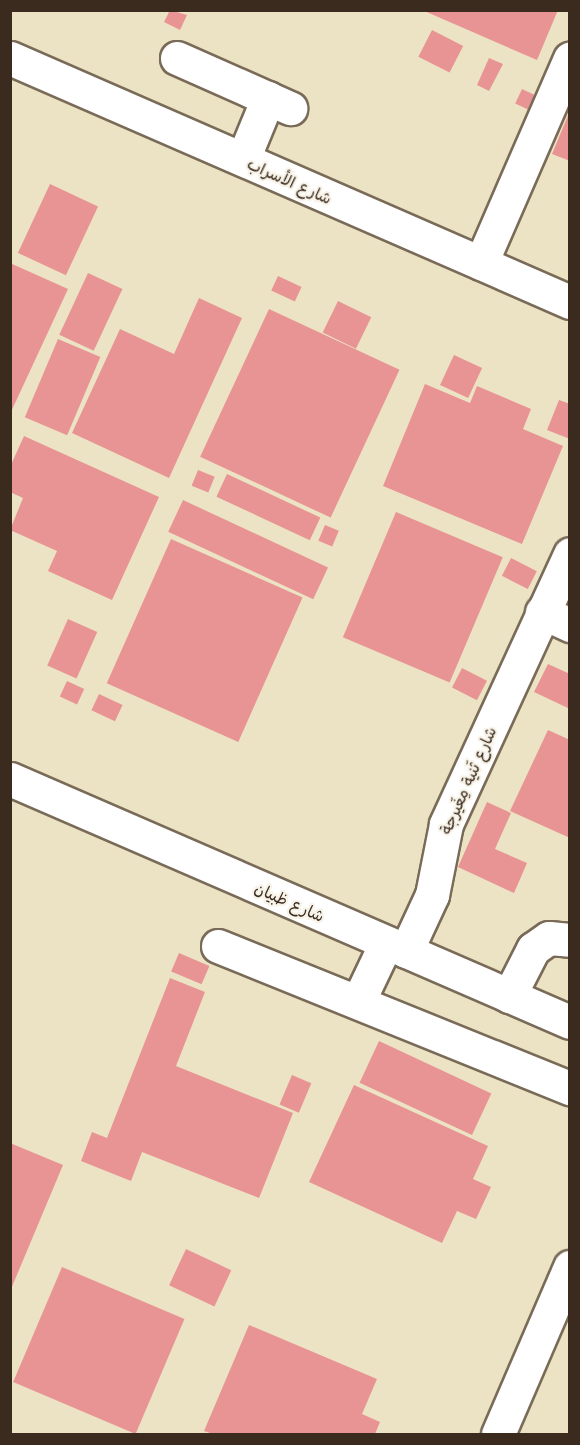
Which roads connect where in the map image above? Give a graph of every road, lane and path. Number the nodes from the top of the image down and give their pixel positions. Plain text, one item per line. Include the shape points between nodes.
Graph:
1 (10, 58) edge
2 (177, 58) dead end
3 (570, 58) edge
4 (243, 159) junction
5 (481, 263) junction
6 (570, 302) edge
7 (570, 554) edge
8 (556, 619) edge
9 (10, 779) edge
10 (570, 940) edge
11 (218, 946) dead end
12 (396, 947) junction
13 (509, 996) junction
14 (358, 1002) junction
15 (570, 1022) edge
16 (570, 1088) edge
17 (570, 1267) edge
18 (498, 1434) edge

1 - 4 street, شارع الأسراب
2 - 4 street via 279,103
3 - 5 street
4 - 5 street, شارع الأسراب
5 - 6 street, شارع الأسراب
7 - 8 street, شارع ثَنية مِغَيرجة
8 - 12 street, شارع ثَنية مِغَيرجة via 446,824 432,896
9 - 12 street, شارع ظبيان
10 - 13 street via 549,938 533,949
11 - 14 street
12 - 13 street, شارع ظبيان
12 - 14 street, شارع ثَنية مِغَيرجة
13 - 15 street, شارع ظبيان
14 - 16 street
17 - 18 street

